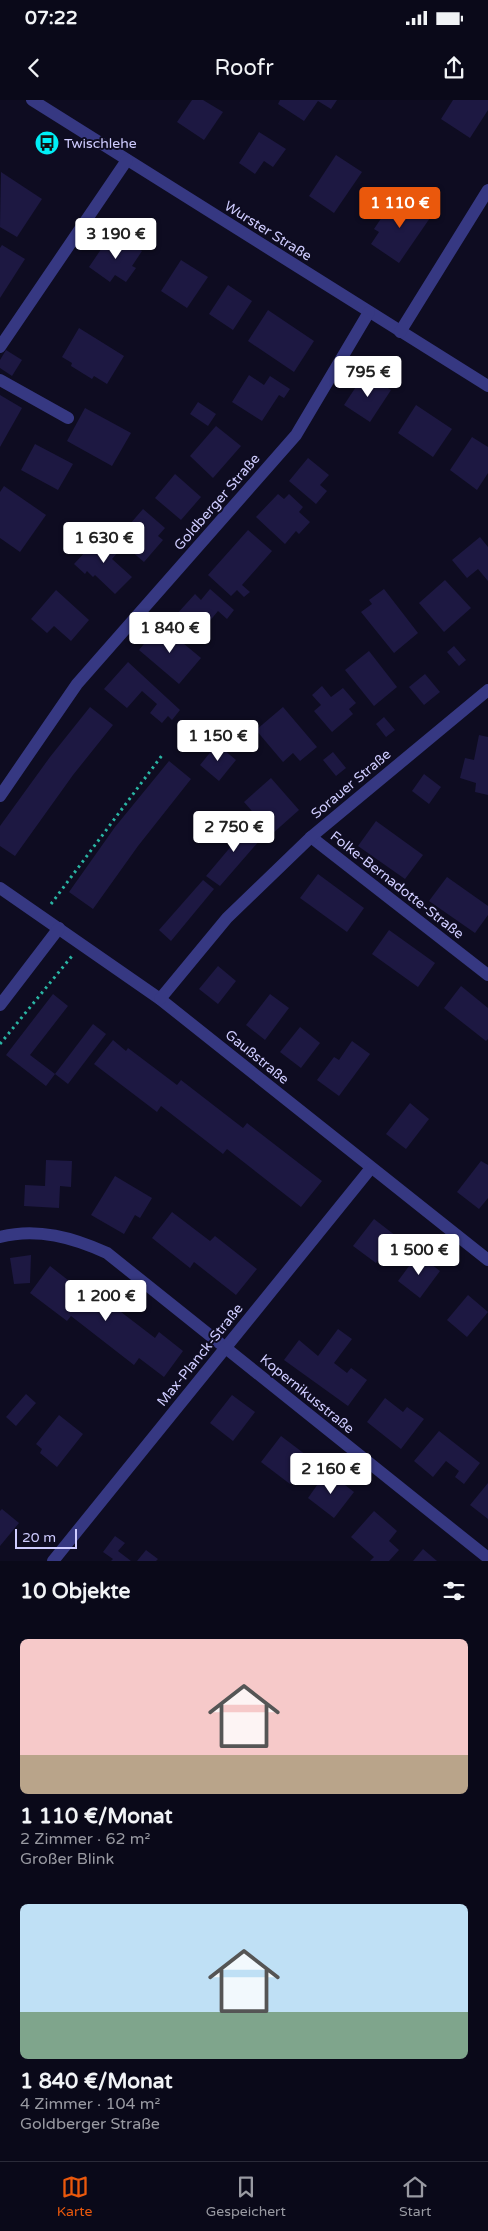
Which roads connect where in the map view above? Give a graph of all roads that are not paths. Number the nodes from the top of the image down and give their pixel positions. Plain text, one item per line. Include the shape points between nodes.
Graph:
1 (32, 100) edge
2 (127, 160) junction
3 (488, 190) edge
4 (368, 312) junction
5 (400, 332) junction
6 (0, 347) edge
7 (0, 380) edge
8 (488, 386) edge
9 (68, 418) dead end
10 (488, 690) edge
11 (0, 796) edge
12 (311, 837) junction
13 (0, 888) edge
14 (59, 928) junction
15 (488, 975) edge
16 (160, 999) junction
17 (0, 1005) edge
18 (371, 1168) junction
19 (0, 1237) edge
20 (488, 1260) edge
21 (225, 1348) junction
22 (488, 1558) edge
23 (53, 1561) edge

1 - 2 street, Wurster Straße
2 - 4 street, Wurster Straße
2 - 6 street
3 - 5 street
4 - 5 street, Wurster Straße
4 - 11 street, Goldberger Straße via 296,434 77,684
5 - 8 street, Wurster Straße
7 - 9 street
10 - 12 street, Sorauer Straße
12 - 15 street, Folke-Bernadotte-Straße
12 - 16 street, Sorauer Straße via 227,918
13 - 14 street, Gaußstraße
14 - 16 street, Gaußstraße
14 - 17 street
16 - 18 street, Gaußstraße
18 - 20 street, Gaußstraße
18 - 21 street, Max-Planck-Straße
19 - 21 street, Kopernikusstraße via 32,1233 57,1235 107,1253
21 - 22 street, Kopernikusstraße
21 - 23 street, Max-Planck-Straße

